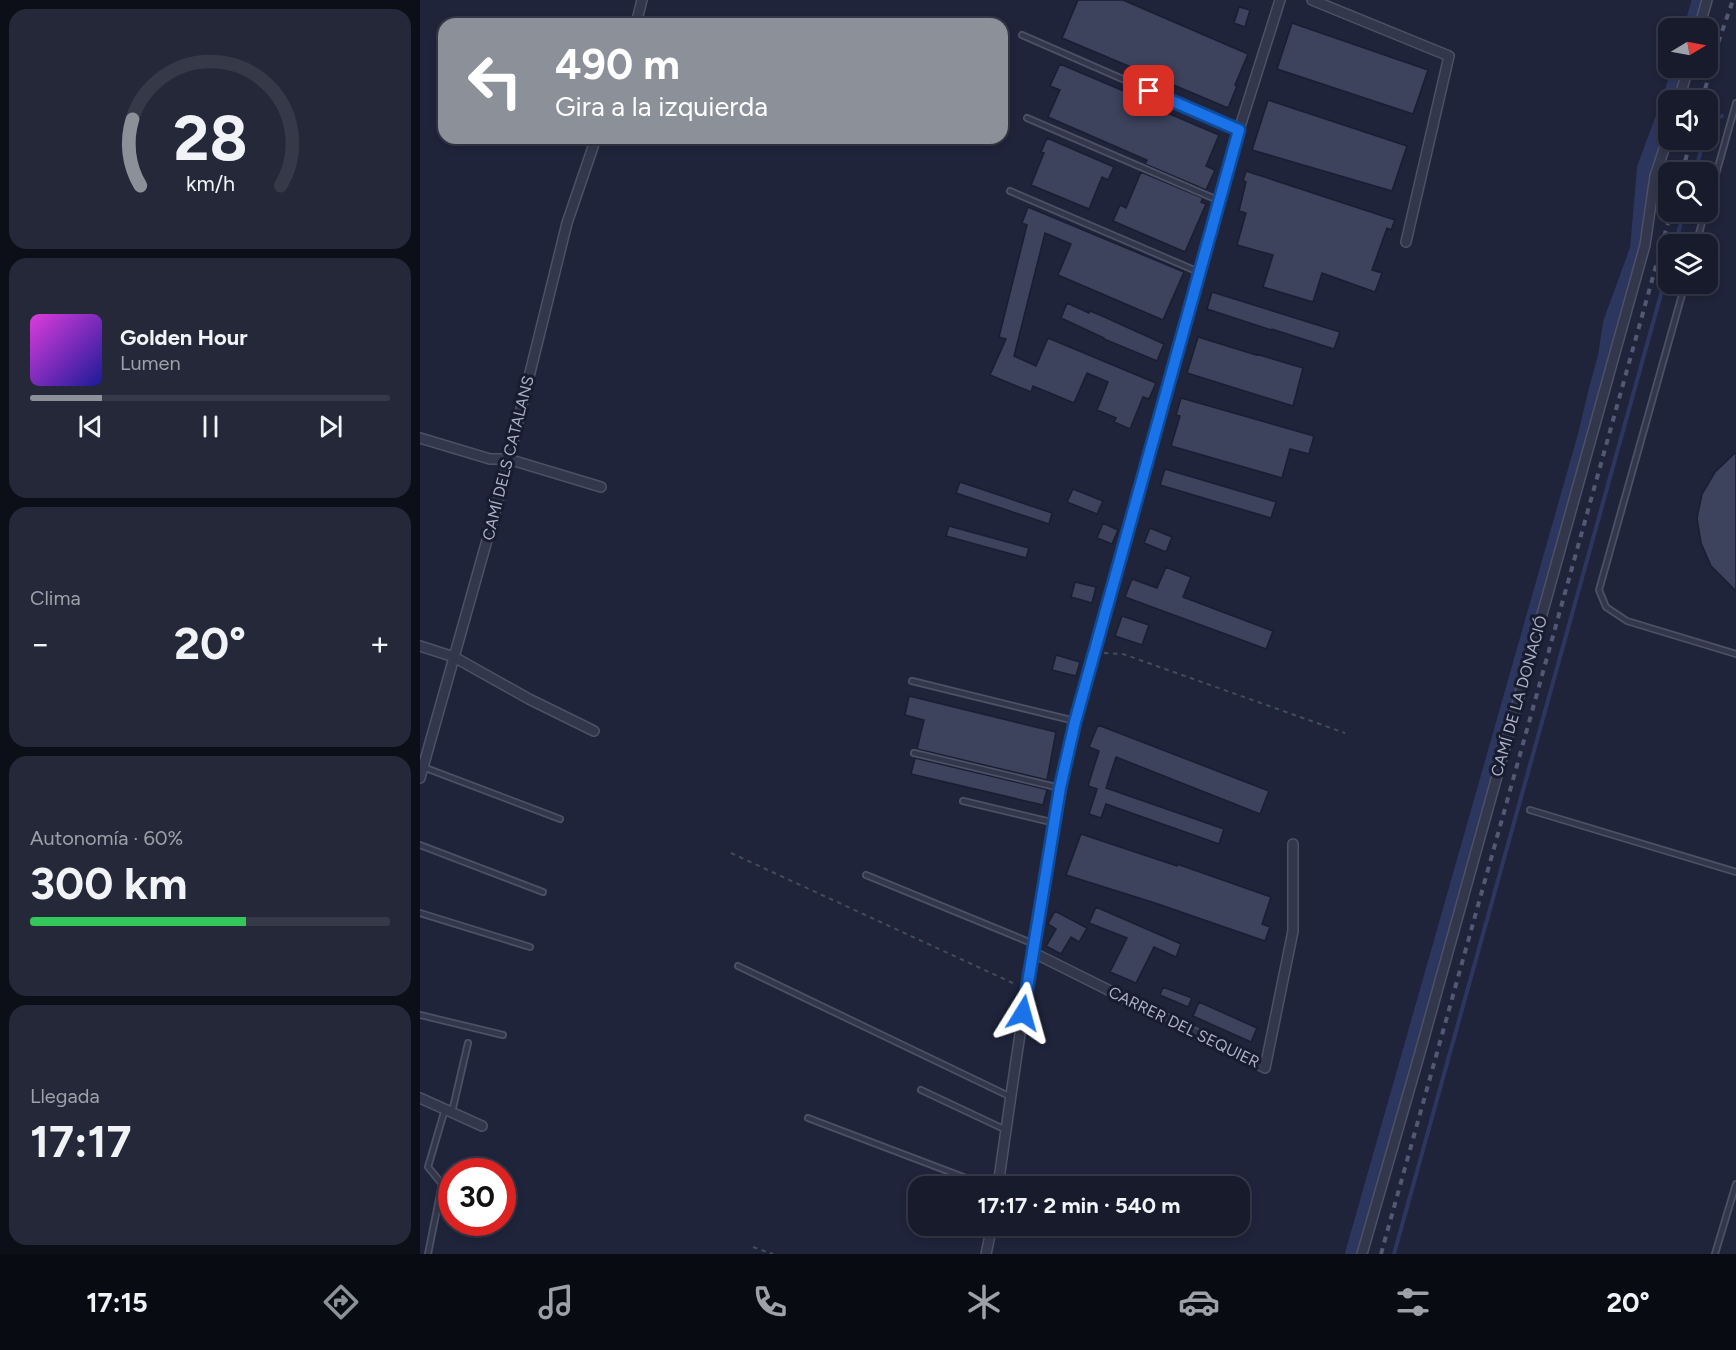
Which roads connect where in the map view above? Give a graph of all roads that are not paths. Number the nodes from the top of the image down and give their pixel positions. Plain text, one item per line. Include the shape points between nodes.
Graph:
1 (642, 0) edge
2 (1280, 0) edge
3 (1312, 0) edge
4 (1707, 0) edge
5 (638, 18) edge
6 (1702, 18) edge
7 (1022, 35) dead end
8 (1736, 102) edge
9 (1028, 118) dead end
10 (1239, 130) junction
11 (594, 144) edge
12 (1663, 150) edge
13 (1718, 167) edge
14 (1010, 190) dead end
15 (1220, 201) junction
16 (1406, 242) dead end
17 (1201, 273) junction
18 (1682, 294) edge
19 (420, 438) edge
20 (508, 459) junction
21 (601, 487) dead end
22 (420, 646) edge
23 (1736, 654) edge
24 (454, 657) junction
25 (912, 681) dead end
26 (1075, 722) junction
27 (594, 731) dead end
28 (914, 753) dead end
29 (423, 767) junction
30 (420, 778) edge
31 (1060, 788) junction
32 (963, 801) dead end
33 (1530, 810) dead end
34 (560, 819) dead end
35 (1055, 823) junction
36 (1293, 844) dead end
37 (420, 845) edge
38 (1736, 872) edge
39 (866, 875) dead end
40 (543, 892) dead end
41 (420, 913) edge
42 (530, 947) dead end
43 (1033, 948) junction
44 (738, 966) dead end
45 (420, 1015) edge
46 (503, 1035) dead end
47 (468, 1043) dead end
48 (921, 1090) dead end
49 (1011, 1097) junction
50 (420, 1098) edge
51 (448, 1110) junction
52 (808, 1118) dead end
53 (482, 1126) dead end
54 (1006, 1130) junction
55 (961, 1176) edge
56 (999, 1176) edge
57 (1736, 1184) edge
58 (991, 1236) edge
59 (989, 1253) edge
60 (428, 1254) edge
61 (1362, 1254) edge
62 (1714, 1254) edge

1 - 5 street
2 - 10 street
3 - 16 street via 1449,57
4 - 6 street
7 - 10 lane
8 - 13 lane
9 - 15 lane
10 - 15 street
11 - 20 street, CAMÍ DELS CATALANS via 567,223
12 - 61 street, CAMÍ DE LA DONACIÓ via 1655,176 1645,245
14 - 17 lane
15 - 17 street
17 - 26 street
18 - 23 lane via 1599,590 1606,607 1627,621
19 - 20 street via 490,459
20 - 21 street
20 - 24 street, CAMÍ DELS CATALANS
22 - 24 street
24 - 27 street
24 - 29 street, CAMÍ DELS CATALANS
25 - 26 lane
26 - 31 street
28 - 31 lane
29 - 30 street, CAMÍ DELS CATALANS
29 - 34 lane
31 - 35 street
32 - 35 lane
33 - 38 lane
35 - 43 street
36 - 43 street, CARRER DEL SEQUIER via 1293,931 1264,1068
37 - 40 lane
39 - 43 lane
41 - 42 lane
43 - 49 street
44 - 49 lane
45 - 46 lane
47 - 51 lane
48 - 54 lane
49 - 54 street
50 - 51 street
51 - 53 street
51 - 60 lane via 428,1167 442,1184
52 - 55 lane
54 - 56 street
57 - 62 lane
58 - 59 street

